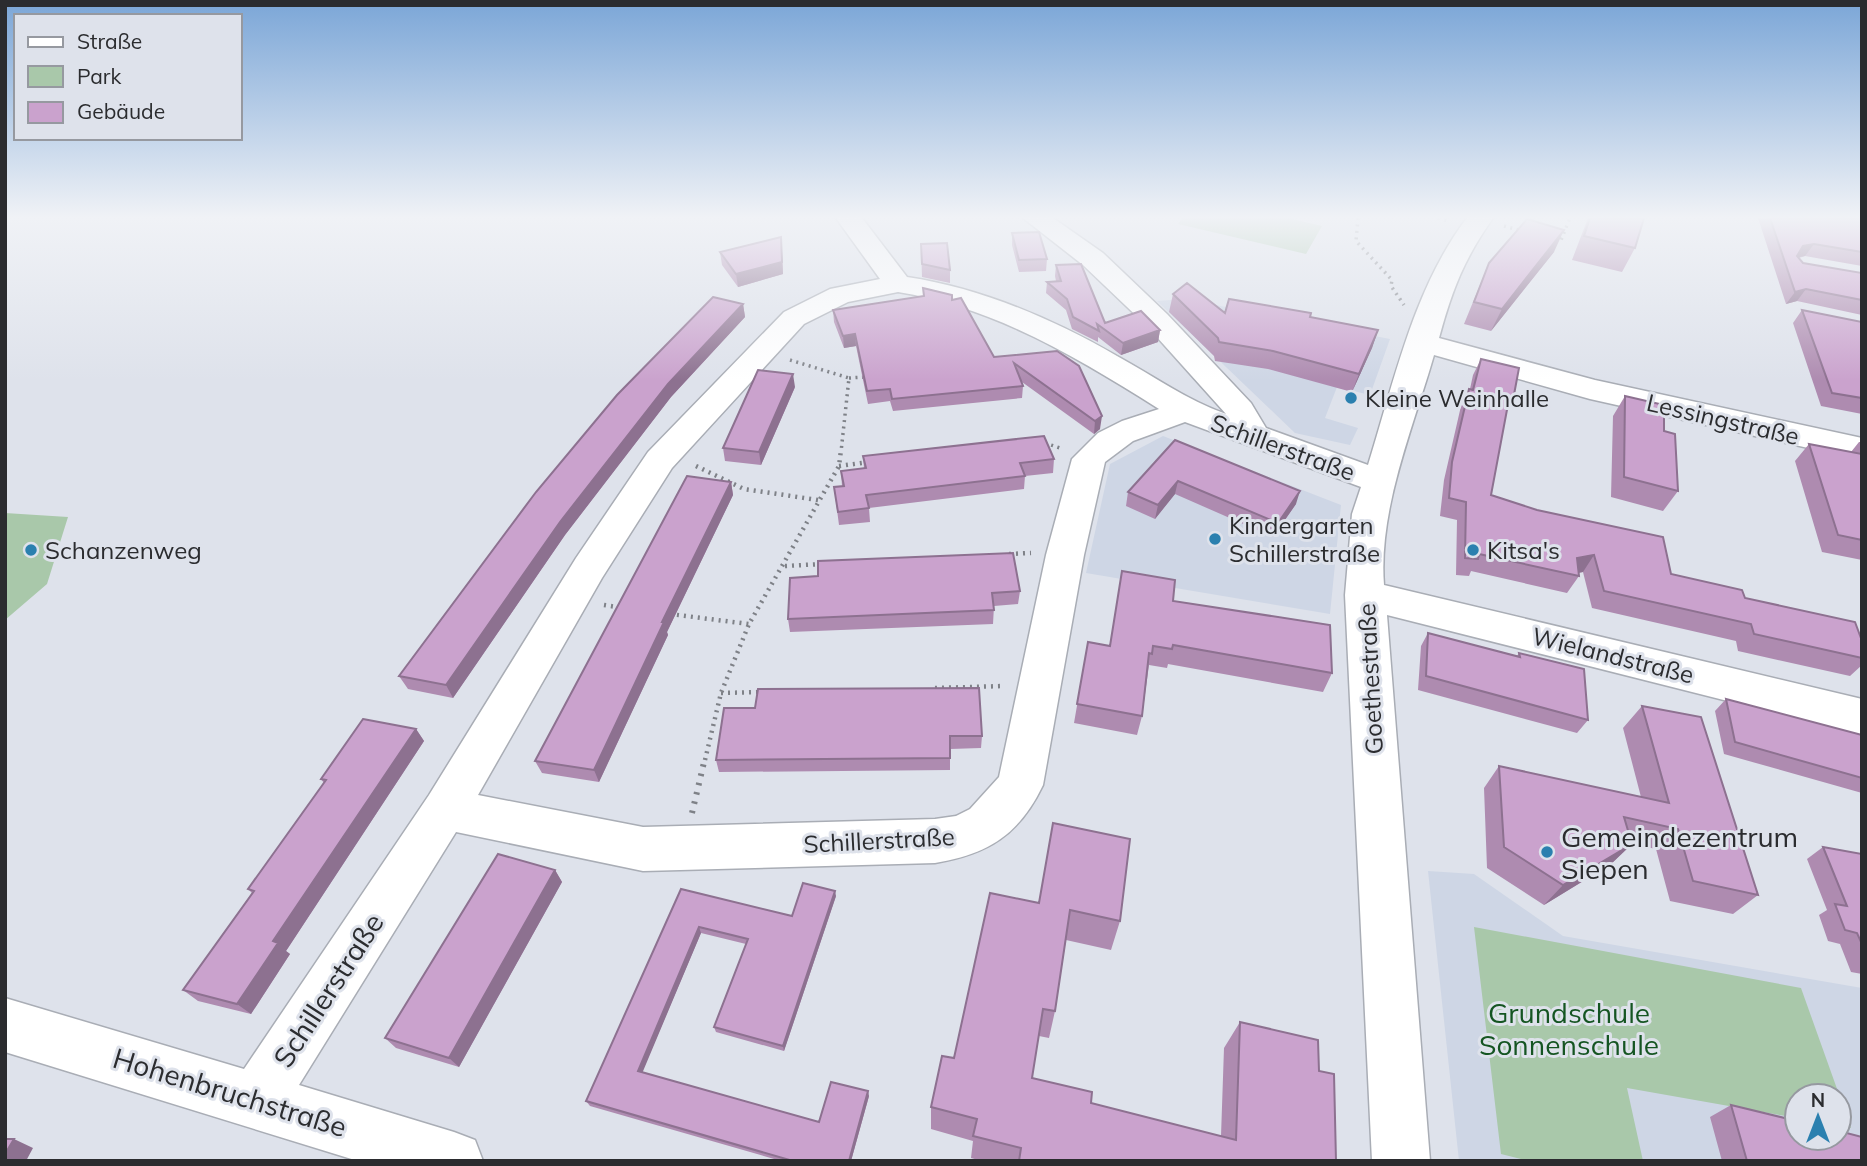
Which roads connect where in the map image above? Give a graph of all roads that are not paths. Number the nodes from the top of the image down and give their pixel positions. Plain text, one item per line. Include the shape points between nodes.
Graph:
1 (889, 272) edge
2 (1107, 272) edge
3 (1447, 272) edge
4 (898, 284) junction
5 (1427, 329) junction
6 (1186, 411) junction
7 (1253, 435) junction
8 (1862, 449) edge
9 (1381, 482) junction
10 (1364, 595) junction
11 (1862, 717) edge
12 (445, 809) junction
13 (5, 1025) edge
14 (257, 1100) junction
15 (454, 1161) edge
16 (1401, 1161) edge

1 - 4 street
2 - 7 street via 1240,410
3 - 5 street, Goethestraße
4 - 6 street, Schillerstraße via 932,289 1045,330
4 - 12 street, Schillerstraße via 839,295 794,318 667,452 569,601
5 - 8 street, Lessingstraße via 1590,389
5 - 9 street, Goethestraße
6 - 7 street, Schillerstraße
6 - 12 street, Schillerstraße via 1117,436 1089,459 1065,555 1020,785 987,824 962,837 935,841 643,849
7 - 9 street, Schillerstraße
9 - 10 street, Goethestraße via 1370,514
10 - 11 street, Wielandstraße
10 - 16 street, Goethestraße
12 - 14 street, Schillerstraße
13 - 14 street, Hohenbruchstraße
14 - 15 street, Hohenbruchstraße

